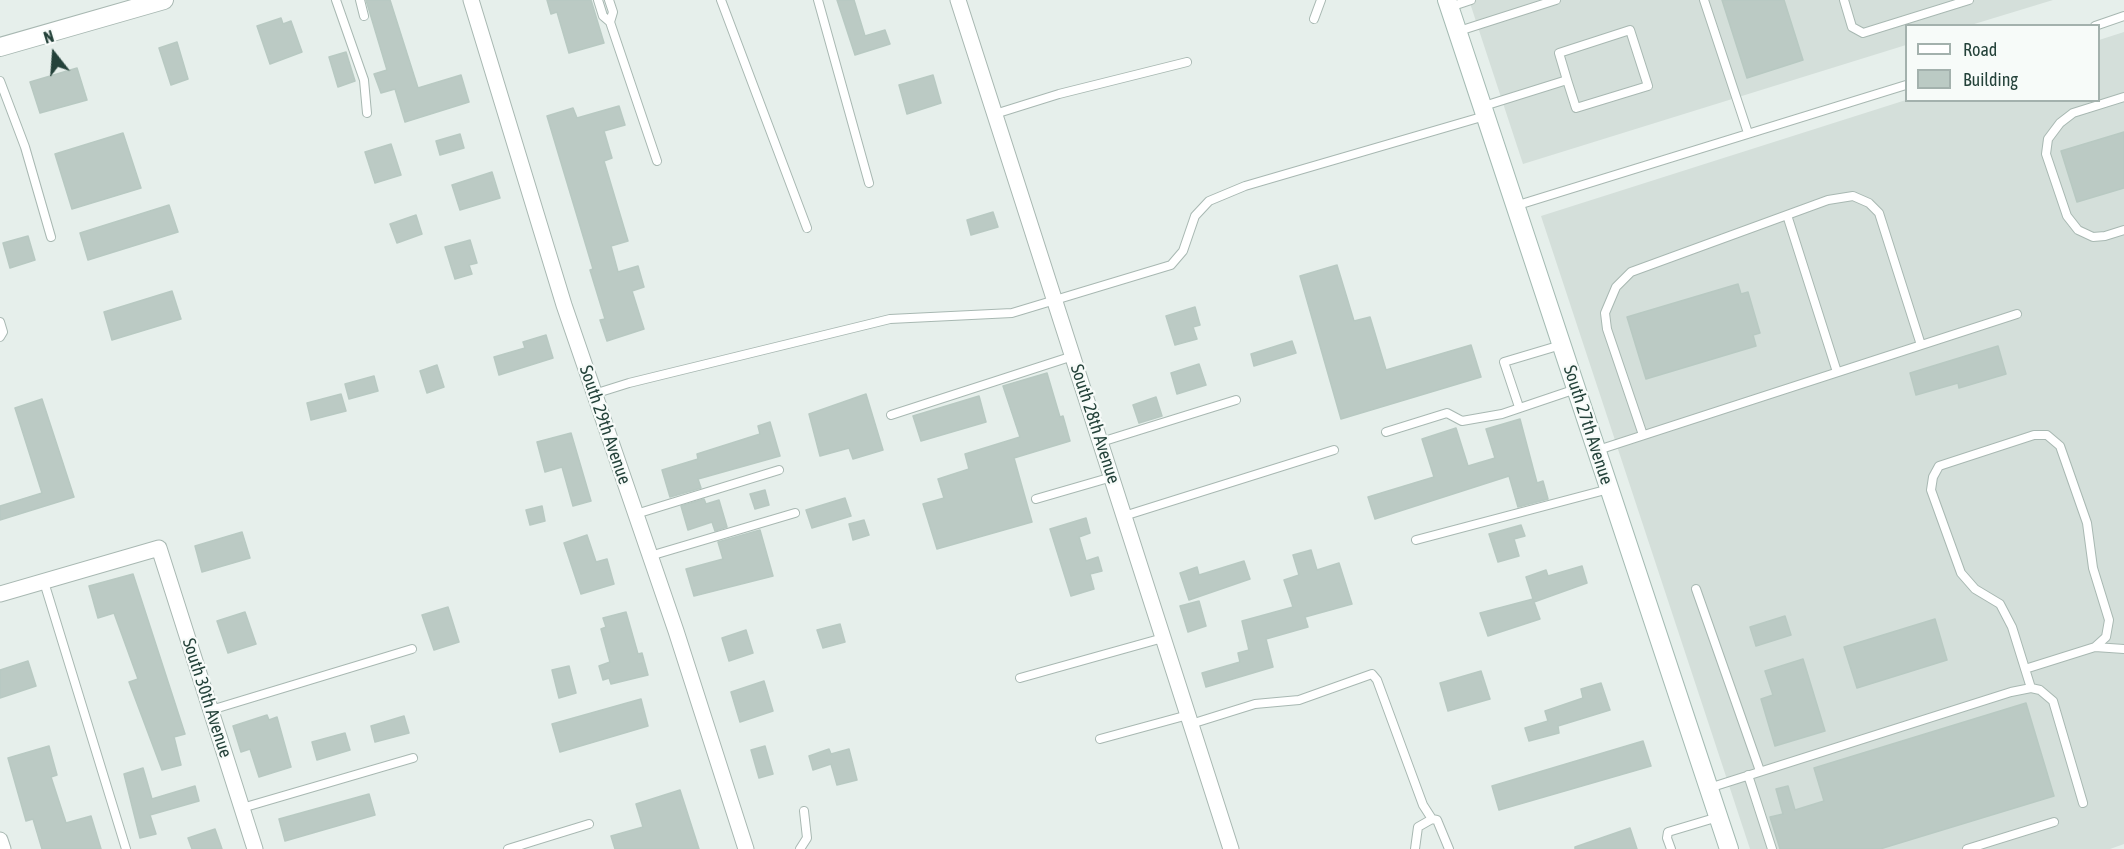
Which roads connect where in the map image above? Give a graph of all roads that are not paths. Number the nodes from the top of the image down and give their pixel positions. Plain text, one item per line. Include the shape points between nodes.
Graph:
1 (164, 0) edge
2 (336, 0) edge
3 (360, 0) edge
4 (471, 0) edge
5 (598, 0) edge
6 (609, 0) edge
7 (721, 0) edge
8 (818, 0) edge
9 (960, 0) edge
10 (1321, 0) edge
11 (1471, 0) edge
12 (1556, 0) edge
13 (1704, 0) edge
14 (1844, 0) edge
15 (1969, 0) edge
16 (1448, 4) edge
17 (131, 5) edge
18 (364, 16) dead end
19 (2124, 16) edge
20 (1314, 19) dead end
21 (610, 22) junction
22 (2100, 24) edge
23 (1457, 32) junction
24 (0, 47) edge
25 (1187, 62) dead end
26 (1567, 80) junction
27 (0, 81) edge
28 (1905, 85) edge
29 (2124, 97) edge
30 (1484, 111) junction
31 (367, 113) dead end
32 (995, 114) junction
33 (1748, 133) junction
34 (657, 161) dead end
35 (869, 183) dead end
36 (1515, 206) junction
37 (1788, 215) junction
38 (807, 228) dead end
39 (2124, 230) edge
40 (51, 237) dead end
41 (1055, 300) junction
42 (2017, 314) dead end
43 (0, 322) edge
44 (0, 337) edge
45 (1561, 345) junction
46 (1922, 345) junction
47 (1073, 356) junction
48 (1837, 372) junction
49 (1576, 389) junction
50 (594, 394) junction
51 (1236, 400) dead end
52 (1519, 408) junction
53 (891, 415) dead end
54 (1386, 432) dead end
55 (1643, 435) junction
56 (1101, 442) junction
57 (1334, 450) dead end
58 (1596, 451) junction
59 (779, 470) dead end
60 (1112, 477) junction
61 (1609, 489) junction
62 (1036, 499) dead end
63 (795, 513) dead end
64 (636, 514) junction
65 (1125, 516) junction
66 (1416, 540) dead end
67 (650, 556) junction
68 (44, 582) junction
69 (1696, 589) dead end
70 (0, 594) edge
71 (1163, 638) junction
72 (2095, 647) junction
73 (412, 649) dead end
74 (2124, 649) edge
75 (2025, 669) junction
76 (1020, 678) dead end
77 (2031, 688) junction
78 (210, 710) junction
79 (1190, 720) junction
80 (1100, 739) dead end
81 (413, 758) dead end
82 (1760, 771) junction
83 (1748, 775) junction
84 (1709, 788) junction
85 (2083, 803) dead end
86 (242, 808) junction
87 (804, 811) dead end
88 (1719, 817) junction
89 (1432, 819) junction
90 (2054, 822) dead end
91 (589, 824) dead end
92 (0, 840) edge
93 (3, 849) edge
94 (126, 849) edge
95 (255, 849) edge
96 (508, 849) edge
97 (746, 849) edge
98 (800, 849) edge
99 (1231, 849) edge
100 (1415, 849) edge
101 (1449, 849) edge
102 (1671, 849) edge
103 (1729, 849) edge
104 (1772, 849) edge
105 (1967, 849) edge

1 - 17 main road
2 - 31 lane via 364,80
3 - 18 lane
4 - 50 street, South 29th Avenue
5 - 21 lane via 603,16
6 - 21 lane via 613,12
7 - 38 lane
8 - 35 lane
9 - 32 street, South 28th Avenue
10 - 20 lane
11 - 16 lane
12 - 23 lane
13 - 33 lane
14 - 15 lane via 1852,27 1863,33
16 - 23 main road, South 27th Avenue
17 - 24 main road
19 - 22 lane
21 - 34 lane
23 - 30 main road, South 27th Avenue
25 - 32 lane
26 - 26 lane via 1559,53 1630,30 1648,86 1576,108
26 - 30 lane
27 - 40 lane via 25,147
28 - 33 lane
29 - 39 lane via 2073,113 2048,139 2046,154 2067,216 2078,230 2092,237
30 - 36 main road, South 27th Avenue
30 - 41 lane via 1245,186 1209,201 1195,216 1183,251 1171,265
32 - 41 street, South 28th Avenue
33 - 36 lane
36 - 45 main road, South 27th Avenue
37 - 46 lane via 1828,200 1853,196 1869,203 1879,213
37 - 48 lane
37 - 55 lane via 1631,272 1616,286 1605,313 1607,329
41 - 47 street, South 28th Avenue
41 - 50 lane via 1012,313 890,319 629,382
42 - 46 lane
43 - 44 lane
45 - 49 main road, South 27th Avenue
45 - 52 lane via 1504,363
46 - 48 lane
47 - 53 lane
47 - 56 street, South 28th Avenue
48 - 55 lane
49 - 52 lane
49 - 58 main road, South 27th Avenue
50 - 64 street, South 29th Avenue
51 - 56 lane
52 - 54 lane via 1462,421 1447,413
55 - 58 lane
56 - 60 street, South 28th Avenue
57 - 65 lane
58 - 61 main road, South 27th Avenue
59 - 64 lane
60 - 62 lane
60 - 65 street, South 28th Avenue
61 - 66 lane
61 - 84 main road, South 27th Avenue
63 - 67 lane
64 - 67 street, South 29th Avenue
65 - 71 street, South 28th Avenue
67 - 97 street, South 29th Avenue
68 - 70 street
68 - 78 street, South 30th Avenue via 159,548
68 - 94 lane
69 - 82 lane
71 - 76 lane
71 - 79 street, South 28th Avenue
72 - 74 lane
72 - 75 lane
72 - 75 lane via 2106,637 2109,620 2093,568 2087,523 2060,446 2048,435 2034,435 1939,466 1932,477 1931,490 1961,573 1975,589 2000,604
73 - 78 lane
75 - 77 lane
77 - 82 lane
77 - 85 lane via 2054,701
78 - 86 street, South 30th Avenue
79 - 80 lane
79 - 89 lane via 1255,704 1299,700 1372,674
79 - 99 street, South 28th Avenue
81 - 86 lane
82 - 83 lane
83 - 84 lane
83 - 104 lane
84 - 88 main road, South 27th Avenue
86 - 95 street, South 30th Avenue
87 - 98 lane via 807,838
88 - 102 lane via 1668,832
88 - 103 main road, South 27th Avenue
89 - 100 lane via 1418,827
89 - 101 lane via 1437,820
90 - 105 lane
91 - 96 lane
92 - 93 street

